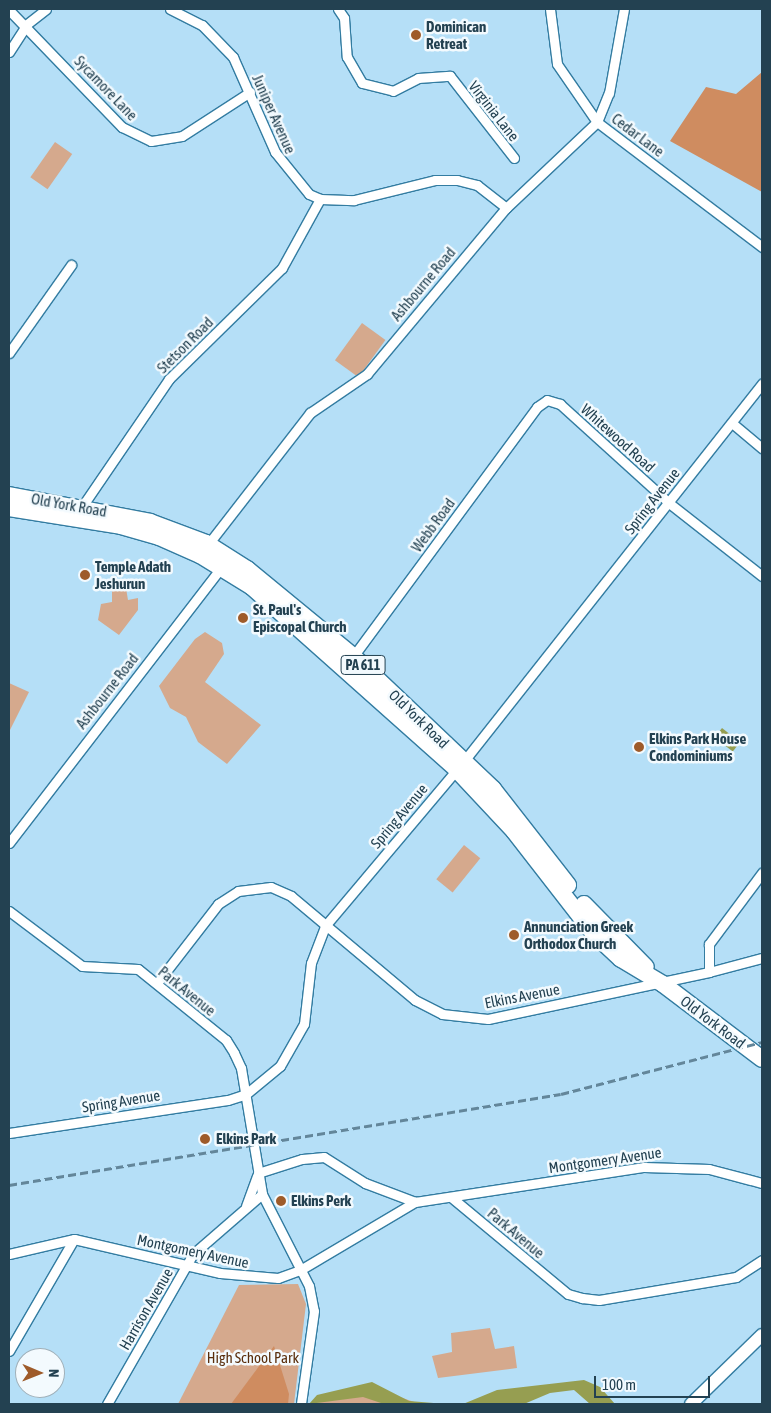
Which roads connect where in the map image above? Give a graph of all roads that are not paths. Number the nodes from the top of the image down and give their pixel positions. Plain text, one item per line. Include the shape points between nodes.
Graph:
1 (46, 9) edge
2 (170, 9) edge
3 (338, 9) edge
4 (550, 9) edge
5 (624, 9) edge
6 (9, 10) edge
7 (27, 24) junction
8 (9, 52) edge
9 (250, 92) junction
10 (597, 122) junction
11 (514, 158) dead end
12 (320, 199) junction
13 (506, 208) junction
14 (762, 247) edge
15 (71, 264) dead end
16 (9, 353) edge
17 (762, 383) edge
18 (547, 400) joint
19 (732, 423) junction
20 (762, 448) edge
21 (9, 495) edge
22 (669, 503) junction
23 (9, 508) edge
24 (79, 511) junction
25 (204, 550) junction
26 (225, 563) junction
27 (762, 576) edge
28 (348, 662) junction
29 (460, 765) junction
30 (9, 843) edge
31 (762, 874) edge
32 (9, 911) edge
33 (325, 926) junction
34 (762, 958) edge
35 (708, 972) junction
36 (157, 983) junction
37 (663, 984) junction
38 (762, 1059) edge
39 (246, 1094) junction
40 (9, 1133) edge
41 (258, 1173) junction
42 (762, 1183) edge
43 (262, 1194) junction
44 (451, 1197) junction
45 (415, 1202) junction
46 (246, 1206) junction
47 (74, 1239) junction
48 (9, 1254) edge
49 (762, 1260) edge
50 (186, 1265) junction
51 (300, 1270) junction
52 (762, 1335) edge
53 (9, 1351) edge
54 (107, 1404) edge
55 (301, 1404) edge
56 (691, 1404) edge

1 - 7 street
2 - 9 street, Juniper Avenue via 219,39
3 - 11 street, Virginia Lane via 344,18 346,57 362,83 393,91 418,78 450,76
4 - 10 street, Cedar Lane via 557,64
5 - 10 street, Ashbourne Road via 609,93
6 - 7 street, Sycamore Lane
7 - 8 street
7 - 9 street, Sycamore Lane via 122,127 151,141 182,136
9 - 12 street, Juniper Avenue via 285,170 302,189
10 - 13 street, Ashbourne Road
10 - 14 street, Cedar Lane
12 - 13 street via 362,199 452,179 477,185
12 - 24 street, Stetson Road via 282,268 169,379
13 - 25 street, Ashbourne Road via 367,374 310,413
15 - 16 street
17 - 19 street, Spring Avenue
18 - 22 street, Whitewood Road via 560,404
18 - 28 street, Webb Road via 537,407
19 - 20 street
19 - 22 street, Spring Avenue
21 - 24 highway, Old York Road / PA 611
22 - 27 street, Whitewood Road
22 - 29 street, Spring Avenue
23 - 24 highway, Old York Road / PA 611
24 - 25 highway, Old York Road / PA 611
25 - 26 highway, Old York Road / PA 611
26 - 28 highway, Old York Road / PA 611 via 284,594
26 - 30 street, Ashbourne Road
28 - 29 highway, Old York Road / PA 611
29 - 33 street, Spring Avenue
29 - 37 highway, Old York Road / PA 611 via 594,933 621,959
31 - 35 street via 708,944
32 - 36 street, Park Avenue via 82,966 138,969
33 - 36 street, Elkins Avenue via 281,890 260,887 238,891 218,904
33 - 37 street, Elkins Avenue via 415,1000 442,1014 466,1019 488,1019
33 - 39 street, Spring Avenue via 311,963 298,1039 280,1066
34 - 35 street, Elkins Avenue
35 - 37 street, Elkins Avenue
36 - 39 street, Park Avenue via 226,1040 241,1068
37 - 38 highway, Old York Road / PA 611
39 - 40 street, Spring Avenue
39 - 41 street, Park Avenue
41 - 43 street, Park Avenue
41 - 45 street via 302,1159 324,1157 365,1183
41 - 46 street
42 - 44 street, Montgomery Avenue via 710,1169 644,1167
43 - 46 street, Harrison Avenue
43 - 51 street, Park Avenue
44 - 45 street
44 - 49 street, Park Avenue via 568,1294 582,1298 599,1300 736,1277
45 - 51 street, Montgomery Avenue
46 - 50 street, Harrison Avenue
47 - 48 street, Montgomery Avenue
47 - 50 street, Montgomery Avenue
47 - 53 street
50 - 51 street, Montgomery Avenue via 254,1278 278,1278
50 - 54 street, Harrison Avenue
51 - 55 street, Park Avenue via 314,1311
52 - 56 street

